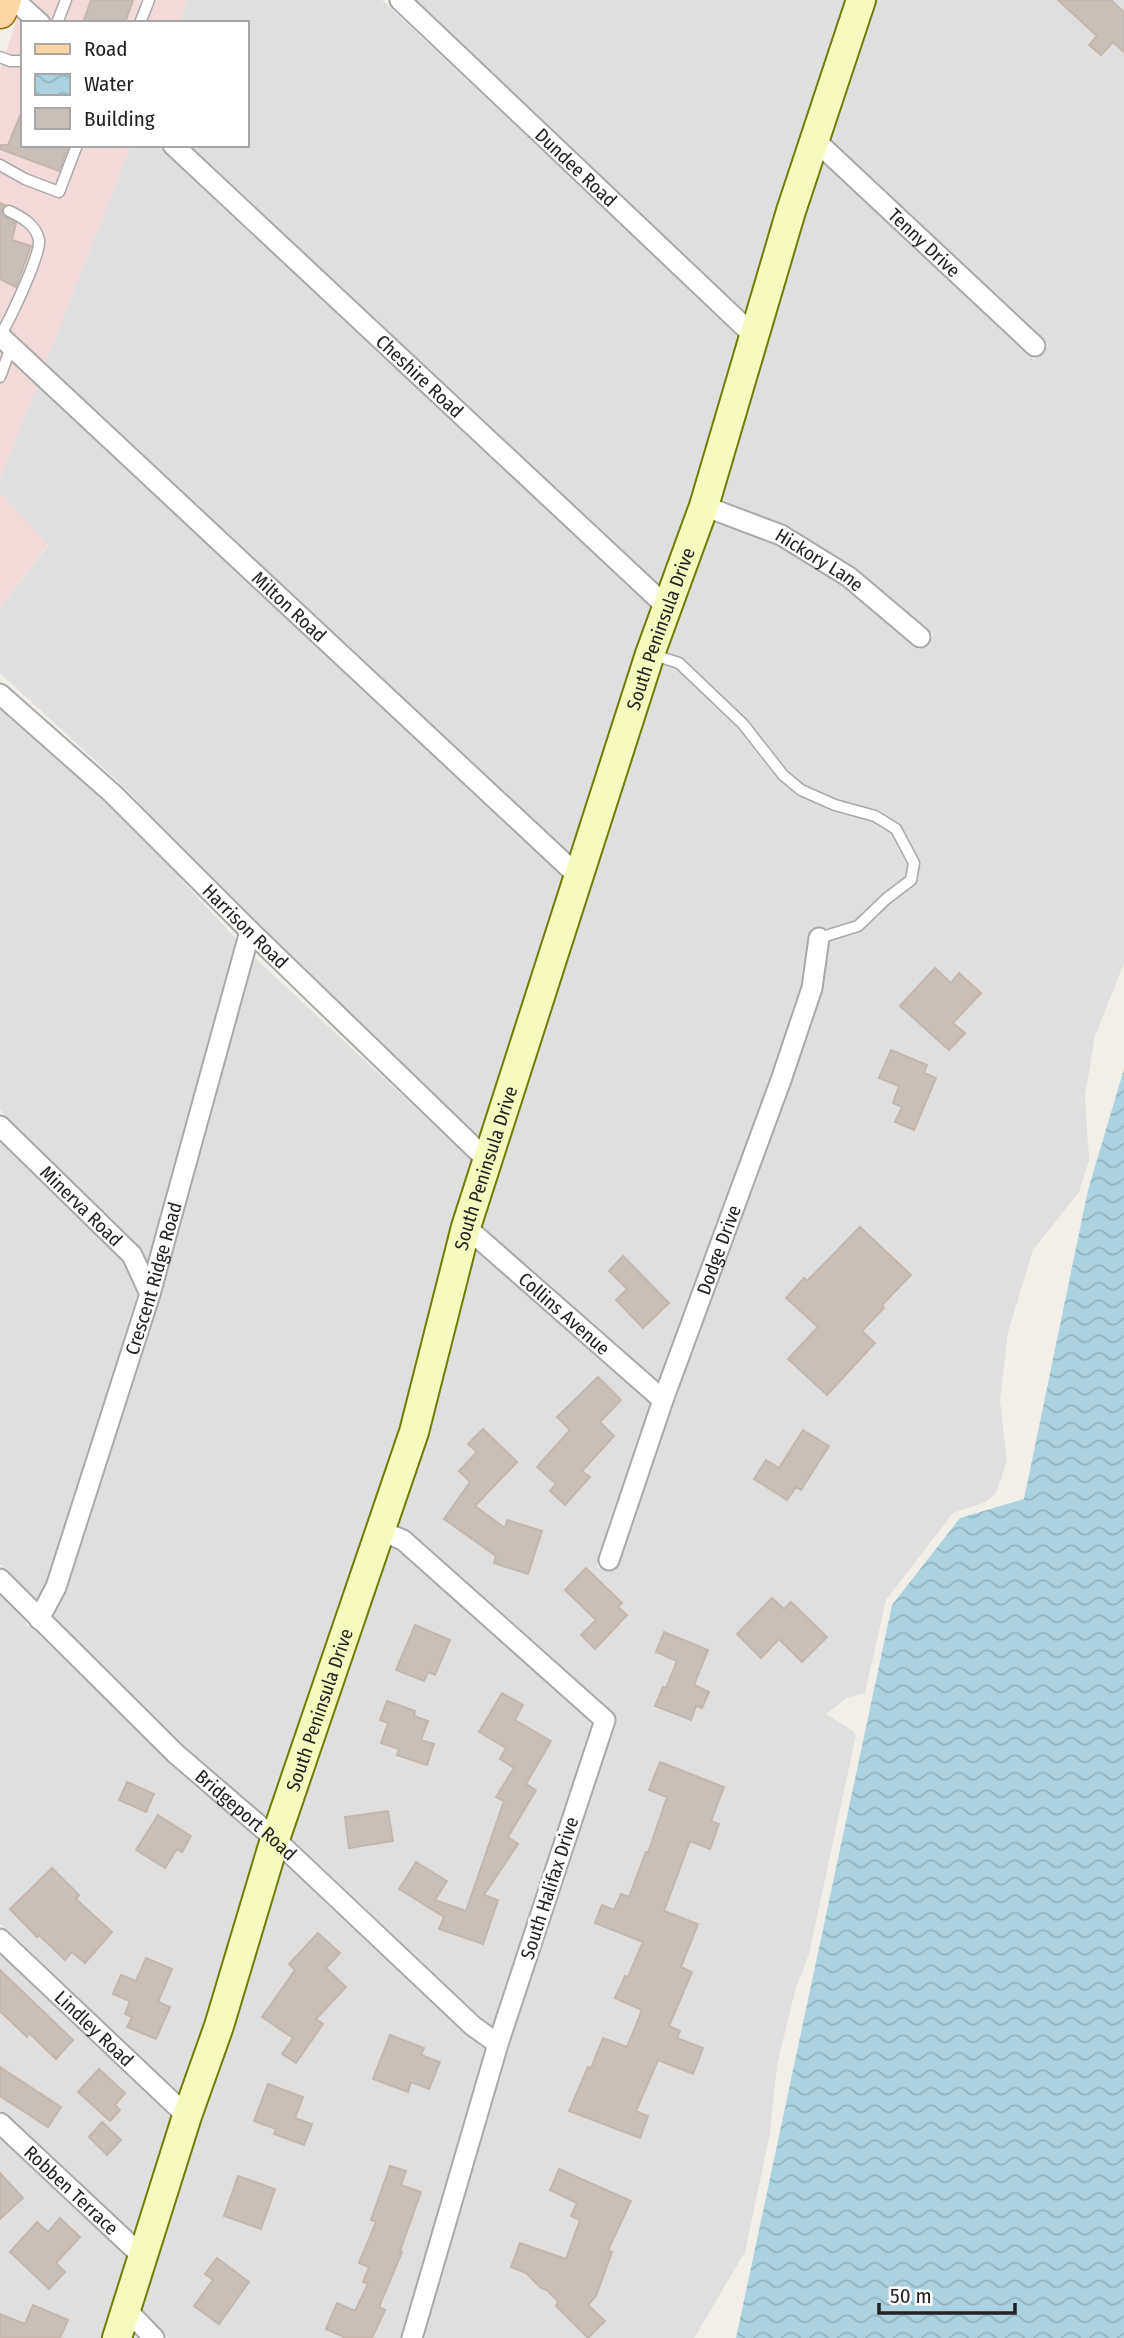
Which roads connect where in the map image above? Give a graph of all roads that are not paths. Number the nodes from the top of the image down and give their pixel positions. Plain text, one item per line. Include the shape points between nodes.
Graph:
1 (5, 0) edge
2 (14, 0) edge
3 (66, 0) edge
4 (149, 0) edge
5 (400, 0) edge
6 (861, 0) edge
7 (0, 12) edge
8 (38, 21) edge
9 (58, 21) edge
10 (141, 21) edge
11 (0, 57) edge
12 (21, 61) edge
13 (815, 139) junction
14 (76, 147) edge
15 (175, 147) edge
16 (0, 165) edge
17 (9, 211) dead end
18 (753, 335) junction
19 (4, 340) edge
20 (1035, 346) dead end
21 (0, 377) edge
22 (704, 506) junction
23 (667, 607) junction
24 (920, 637) dead end
25 (650, 654) junction
26 (0, 694) edge
27 (578, 876) junction
28 (250, 931) junction
29 (819, 937) joint
30 (0, 1126) edge
31 (488, 1161) junction
32 (466, 1227) junction
33 (150, 1294) junction
34 (663, 1400) junction
35 (381, 1531) junction
36 (609, 1560) dead end
37 (0, 1580) edge
38 (39, 1619) junction
39 (275, 1839) junction
40 (0, 1939) edge
41 (498, 2044) junction
42 (187, 2116) junction
43 (0, 2123) edge
44 (142, 2256) junction
45 (127, 2310) junction
46 (117, 2338) edge
47 (154, 2338) edge
48 (412, 2338) edge

1 - 7 main road
2 - 8 street
3 - 9 lane
4 - 10 lane
5 - 18 street, Dundee Road
6 - 13 main road, South Peninsula Drive
11 - 12 lane
13 - 18 main road, South Peninsula Drive
13 - 20 street, Tenny Drive
14 - 16 lane via 59,192
15 - 23 street, Cheshire Road
17 - 19 lane via 36,231 39,245
18 - 22 main road, South Peninsula Drive
19 - 21 lane
19 - 27 street, Milton Road
22 - 23 main road, South Peninsula Drive
22 - 24 street, Hickory Lane via 781,535 849,577
23 - 25 main road, South Peninsula Drive
25 - 27 main road, South Peninsula Drive
25 - 29 lane via 679,663 743,724 783,775 801,790 874,816 901,835 914,863 911,880 858,926
26 - 28 street, Harrison Road via 113,794
27 - 31 main road, South Peninsula Drive
28 - 31 street, Harrison Road
28 - 33 street, Crescent Ridge Road
29 - 34 street, Dodge Drive via 812,988 799,1028
30 - 33 street, Minerva Road via 132,1255
31 - 32 main road, South Peninsula Drive
32 - 34 street, Collins Avenue
32 - 35 main road, South Peninsula Drive via 414,1432
33 - 38 street, Crescent Ridge Road via 55,1587
34 - 36 street, Dodge Drive
35 - 39 main road, South Peninsula Drive
35 - 41 street, South Halifax Drive via 403,1540 605,1720
37 - 38 street, Bridgeport Road
38 - 39 street, Bridgeport Road via 176,1754
39 - 41 street, Bridgeport Road via 473,2026
39 - 42 main road, South Peninsula Drive
40 - 42 street, Lindley Road
41 - 48 street, South Halifax Drive
42 - 44 main road, South Peninsula Drive
43 - 44 street, Robben Terrace
44 - 45 main road, South Peninsula Drive
45 - 46 main road, South Peninsula Drive
45 - 47 street

